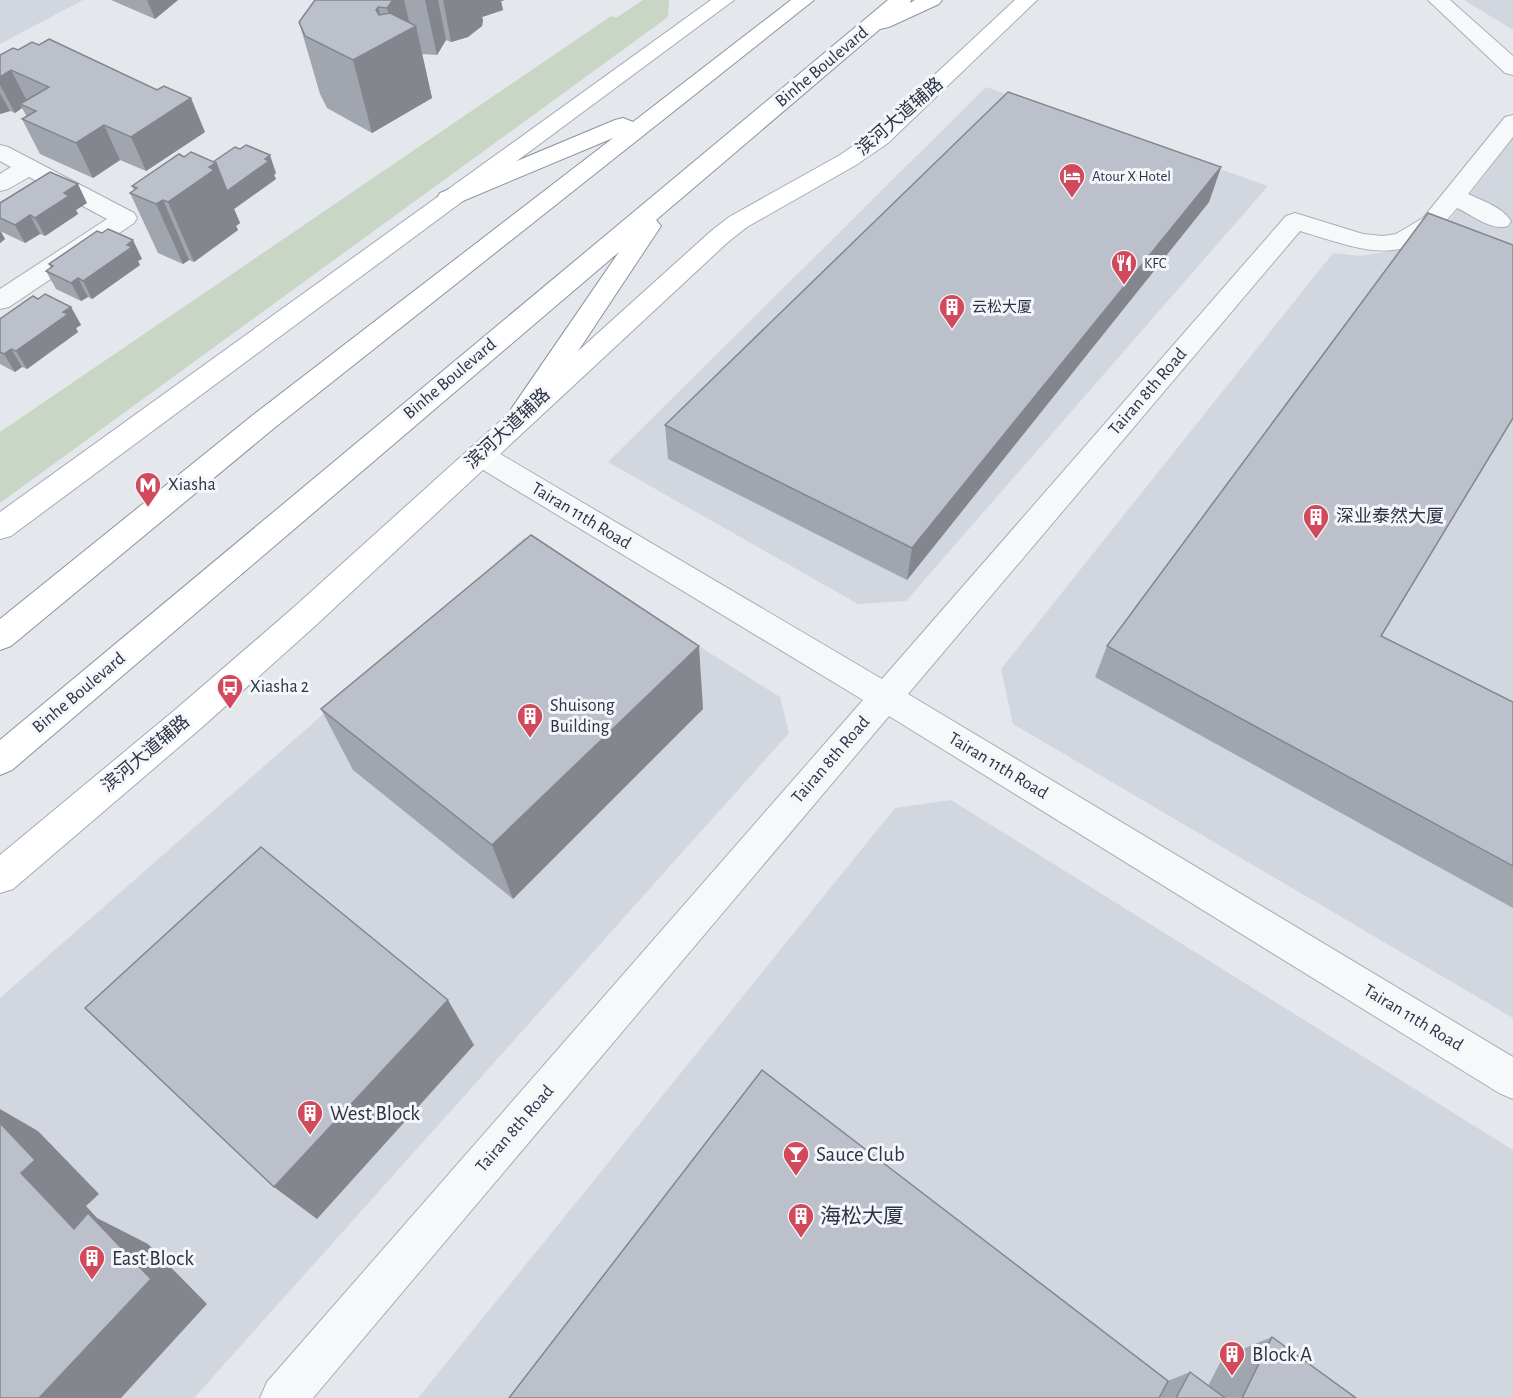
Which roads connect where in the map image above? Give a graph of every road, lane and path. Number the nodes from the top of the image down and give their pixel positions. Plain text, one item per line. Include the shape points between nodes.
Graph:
1 (724, 0) edge
2 (804, 0) edge
3 (901, 0) edge
4 (932, 0) edge
5 (1027, 0) edge
6 (1438, 0) edge
7 (1446, 0) edge
8 (864, 32) junction
9 (1503, 33) dead end
10 (1513, 68) edge
11 (1513, 103) edge
12 (663, 108) junction
13 (1513, 122) edge
14 (0, 152) edge
15 (28, 167) junction
16 (0, 184) edge
17 (672, 193) junction
18 (1453, 197) junction
19 (449, 198) junction
20 (1499, 221) dead end
21 (1424, 236) junction
22 (0, 301) edge
23 (519, 418) junction
24 (480, 455) junction
25 (0, 528) edge
26 (0, 637) edge
27 (885, 698) junction
28 (0, 760) edge
29 (0, 877) edge
30 (1513, 1079) edge
31 (283, 1398) edge

1 - 19 main road
2 - 12 main road
3 - 8 main road, Binhe Boulevard
4 - 8 main road
5 - 23 main road, 滨河大道辅路 via 880,138 738,222
6 - 10 street
7 - 9 street
8 - 17 main road, Binhe Boulevard
11 - 21 street via 1422,219
12 - 19 main road
12 - 26 main road via 263,422
13 - 18 street, Tairan 8th Road
14 - 15 street
15 - 16 street
15 - 22 street via 125,218
17 - 23 main road
17 - 28 main road, Binhe Boulevard
18 - 20 street
18 - 21 street, Tairan 8th Road
19 - 25 main road
21 - 27 street, Tairan 8th Road via 1372,243 1295,221
23 - 24 main road, 滨河大道辅路
24 - 27 street, Tairan 11th Road
24 - 29 main road, 滨河大道辅路 via 188,719
27 - 30 street, Tairan 11th Road
27 - 31 street, Tairan 8th Road

